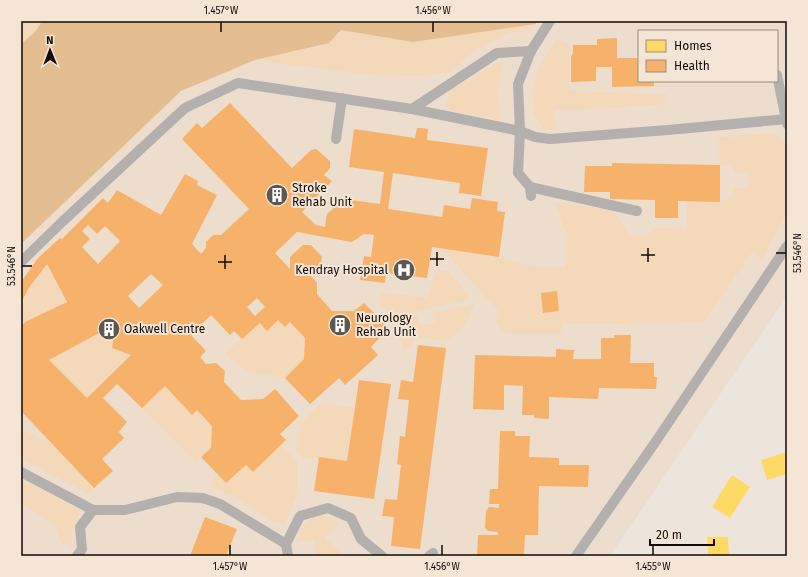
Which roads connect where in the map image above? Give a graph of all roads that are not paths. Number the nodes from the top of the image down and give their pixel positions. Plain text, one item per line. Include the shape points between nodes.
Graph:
1 (550, 21) edge
2 (531, 51) junction
3 (778, 80) edge
4 (342, 98) junction
5 (412, 108) junction
6 (786, 121) edge
7 (520, 131) junction
8 (336, 139) dead end
9 (637, 211) dead end
10 (787, 246) edge
11 (21, 262) edge
12 (21, 472) edge
13 (93, 510) junction
14 (286, 544) junction
15 (77, 556) edge
16 (288, 556) edge
17 (382, 556) edge
18 (576, 556) edge

1 - 2 lane
2 - 5 lane via 497,53
2 - 7 lane via 518,84
3 - 6 lane
4 - 5 lane
4 - 8 lane
4 - 11 lane via 238,84 185,108
5 - 7 lane
6 - 7 lane via 550,139
7 - 9 lane via 518,173 531,191
10 - 18 lane
12 - 13 lane
13 - 14 lane via 125,510 177,497 203,498 220,504
13 - 15 lane via 80,527 82,549
14 - 16 lane
14 - 17 lane via 300,516 328,508 351,518 361,539

